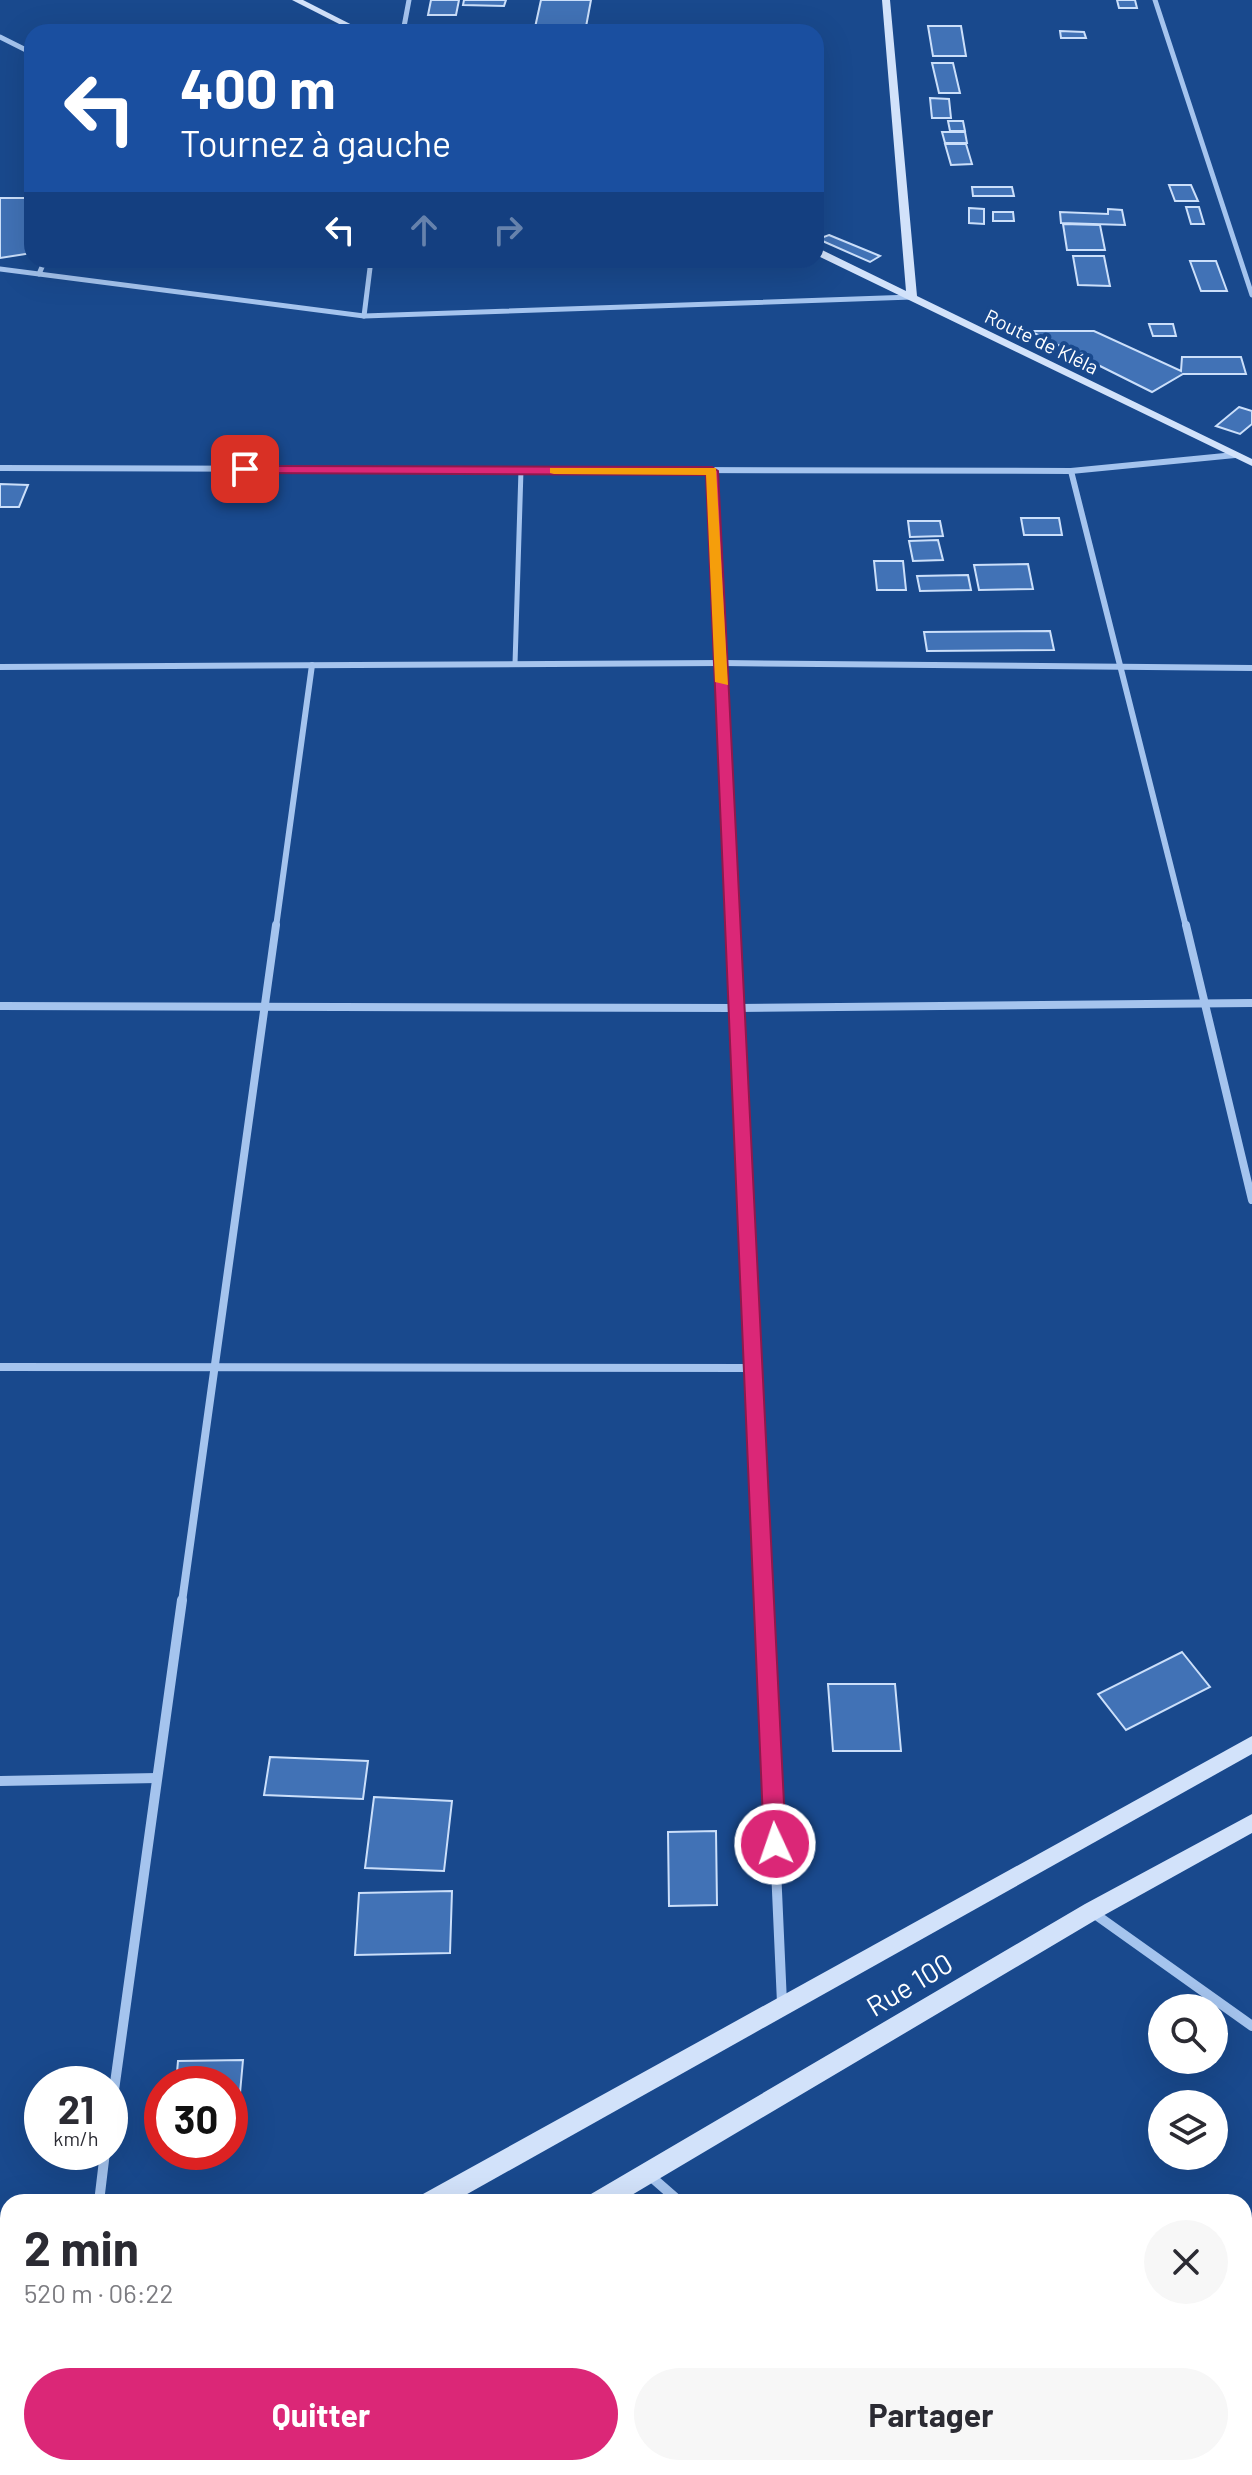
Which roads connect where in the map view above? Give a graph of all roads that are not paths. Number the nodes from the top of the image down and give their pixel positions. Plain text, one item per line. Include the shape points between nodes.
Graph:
1 (296, 0) edge
2 (409, 0) edge
3 (886, 0) edge
4 (1155, 0) edge
5 (346, 24) edge
6 (404, 24) edge
7 (0, 37) edge
8 (24, 49) edge
9 (824, 255) edge
10 (42, 268) edge
11 (370, 268) edge
12 (0, 269) edge
13 (39, 274) junction
14 (1252, 295) edge
15 (912, 297) junction
16 (364, 316) junction
17 (1235, 455) junction
18 (1252, 463) edge
19 (0, 468) edge
20 (521, 470) junction
21 (712, 471) junction
22 (1071, 471) junction
23 (722, 663) junction
24 (515, 664) junction
25 (312, 665) junction
26 (1120, 665) junction
27 (0, 667) edge
28 (1252, 668) edge
29 (1252, 1003) edge
30 (1206, 1004) junction
31 (0, 1006) edge
32 (266, 1006) junction
33 (737, 1008) junction
34 (1252, 1200) edge
35 (0, 1367) edge
36 (752, 1368) junction
37 (212, 1369) junction
38 (1252, 1744) edge
39 (157, 1778) junction
40 (0, 1781) edge
41 (1252, 1823) edge
42 (1092, 1911) junction
43 (782, 2003) junction
44 (1252, 2026) edge
45 (117, 2066) edge
46 (103, 2170) edge
47 (648, 2174) junction
48 (100, 2194) edge
49 (445, 2194) edge
50 (613, 2194) edge
51 (671, 2194) edge

1 - 5 street
2 - 6 street
3 - 15 street
4 - 14 street
7 - 8 street
9 - 15 street, Route de Kléla
10 - 13 street
11 - 16 street
12 - 13 street
13 - 16 street
15 - 16 street
15 - 17 street, Route de Kléla
17 - 18 street, Route de Kléla
17 - 22 street
19 - 20 street
20 - 21 street
20 - 24 lane
21 - 22 street
21 - 23 street
22 - 26 street
23 - 24 street
23 - 26 street
23 - 33 street
24 - 25 street
25 - 27 street
25 - 32 street
26 - 28 street
26 - 30 street
29 - 30 street
30 - 33 street
30 - 34 street
31 - 32 street
32 - 33 street
32 - 37 street
33 - 36 street
35 - 37 street
36 - 37 street
36 - 43 street
37 - 39 street
38 - 43 street
39 - 40 street
39 - 45 street
41 - 42 street, Rue 100
42 - 44 street
42 - 47 street, Rue 100
43 - 49 street
46 - 48 street
47 - 50 street, Rue 100
47 - 51 street

